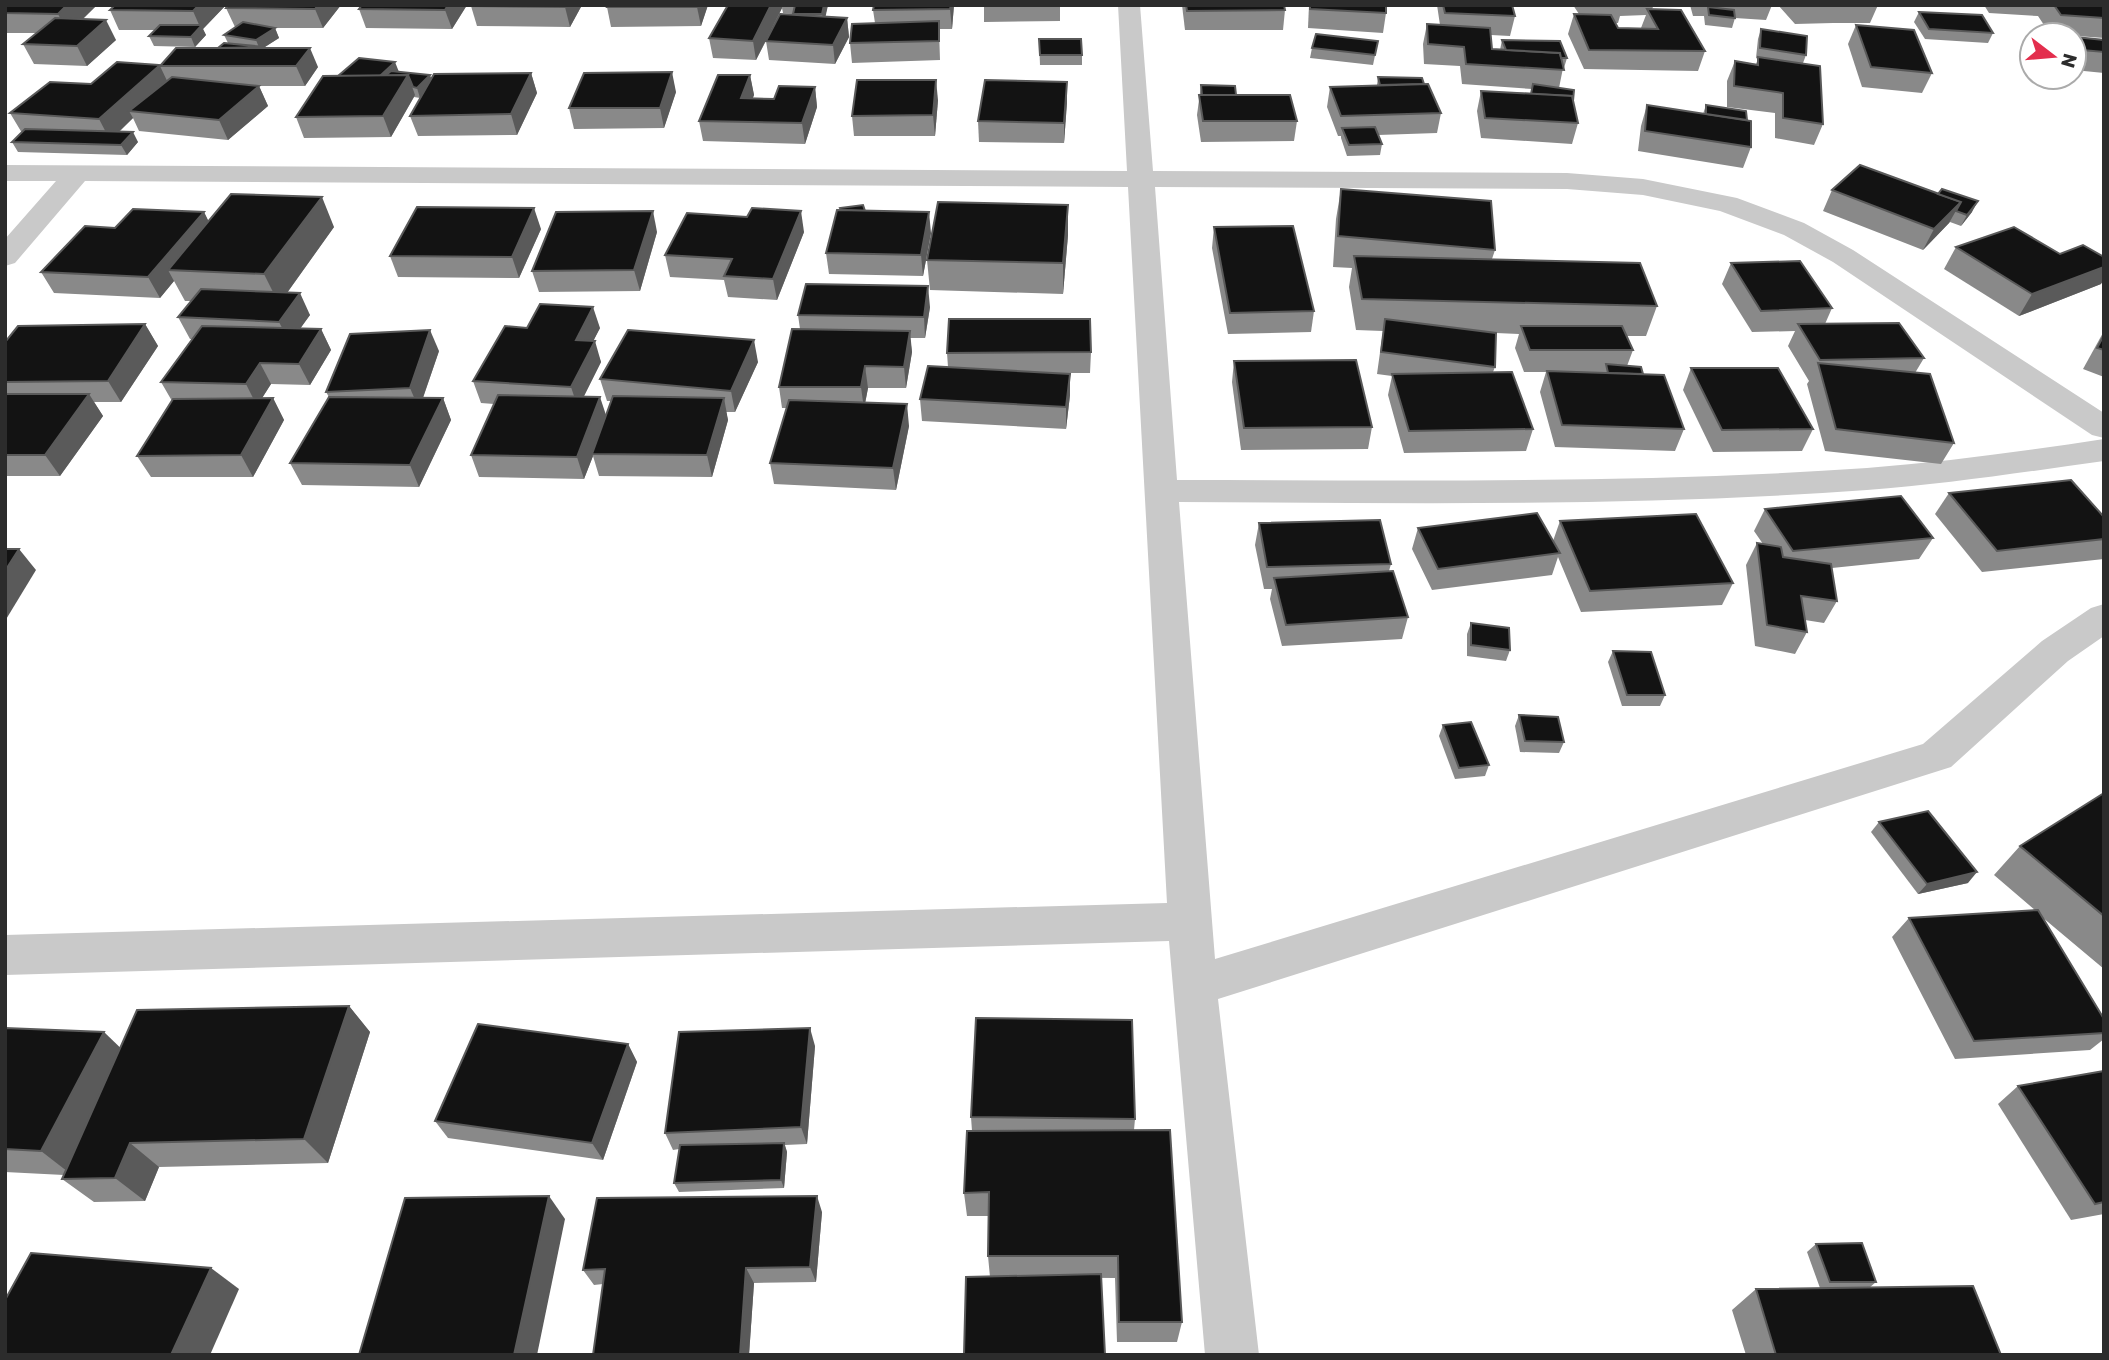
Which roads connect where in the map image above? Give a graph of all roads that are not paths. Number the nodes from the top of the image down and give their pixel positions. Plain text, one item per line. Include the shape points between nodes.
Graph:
1 (1129, 5) edge
2 (5, 173) edge
3 (78, 173) junction
4 (1141, 181) junction
5 (5, 257) edge
6 (2104, 428) edge
7 (2104, 450) edge
8 (1162, 491) junction
9 (2104, 617) edge
10 (1190, 921) junction
11 (5, 955) edge
12 (1194, 986) junction
13 (1232, 1355) edge

1 - 4 street
2 - 3 street
3 - 4 street
3 - 5 street
4 - 6 street via 1567,181 1643,187 1727,204 1794,229 1843,256
4 - 8 street
7 - 8 street via 1993,468 1865,480 1664,491
8 - 10 street
9 - 12 street via 2056,651 1937,756
10 - 11 street
10 - 12 street
12 - 13 street

